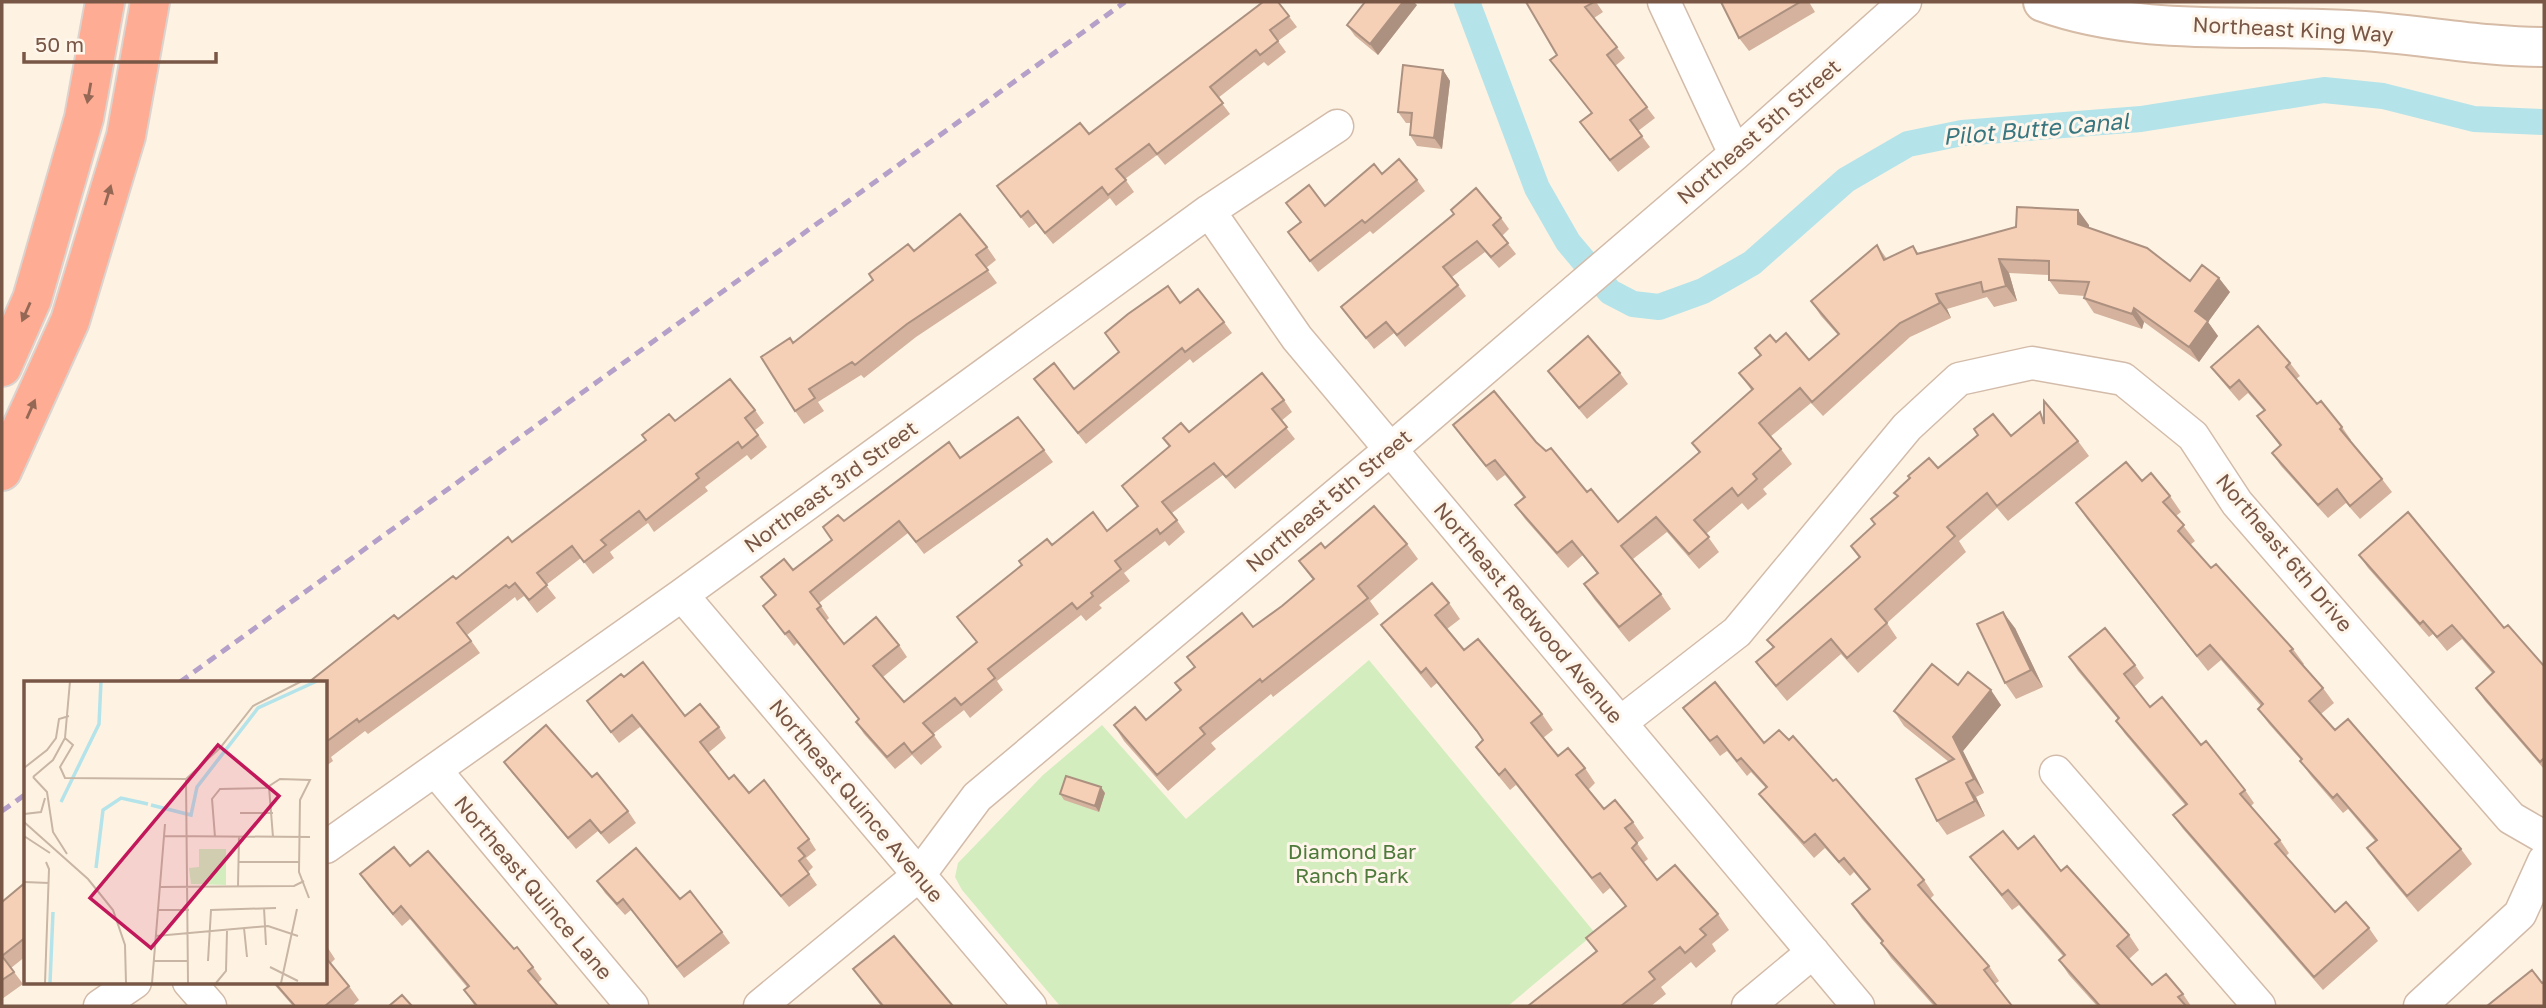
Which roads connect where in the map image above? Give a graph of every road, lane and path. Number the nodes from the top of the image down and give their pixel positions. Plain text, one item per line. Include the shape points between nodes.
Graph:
1 (105, 2) edge
2 (150, 2) edge
3 (1664, 2) edge
4 (1905, 2) edge
5 (2043, 2) edge
6 (2544, 47) edge
7 (1337, 126) dead end
8 (1735, 153) junction
9 (1209, 211) junction
10 (2, 367) edge
11 (1391, 449) junction
12 (2, 471) edge
13 (682, 595) junction
14 (1620, 723) junction
15 (435, 770) junction
16 (2056, 772) dead end
17 (2544, 837) edge
18 (327, 846) edge
19 (2544, 861) edge
20 (919, 875) junction
21 (1813, 952) junction
22 (132, 984) edge
23 (192, 984) edge
24 (100, 1006) edge
25 (210, 1006) edge
26 (632, 1006) edge
27 (760, 1006) edge
28 (1030, 1006) edge
29 (1748, 1006) edge
30 (1858, 1006) edge
31 (2259, 1006) edge
32 (2420, 1006) edge

1 -> 10 highway via 84,118 32,299
12 -> 2 highway via 70,321 126,136
3 - 8 street
4 - 8 street, Northeast 5th Street
5 - 6 street, Northeast King Way via 2077,14 2149,24 2349,30
7 - 9 street, Northeast 3rd Street
8 - 11 street, Northeast 5th Street
9 - 11 street, Northeast Redwood Avenue via 1297,338
9 - 13 street, Northeast 3rd Street
11 - 14 street, Northeast Redwood Avenue
11 - 20 street, Northeast 5th Street via 977,797
13 - 15 street, Northeast 3rd Street
13 - 20 street, Northeast Quince Avenue
14 - 17 street, Northeast 6th Drive via 1738,632 1907,427 1959,379 2032,363 2123,379 2193,436 2237,503 2511,818
14 - 21 street, Northeast Redwood Avenue
15 - 18 street, Northeast 3rd Street
15 - 26 street, Northeast Quince Lane
16 - 31 street
19 - 32 street via 2519,914
20 - 27 street, Northeast 5th Street
20 - 28 street, Northeast Quince Avenue
21 - 29 street
21 - 30 street, Northeast Redwood Avenue
22 - 24 street
23 - 25 street

